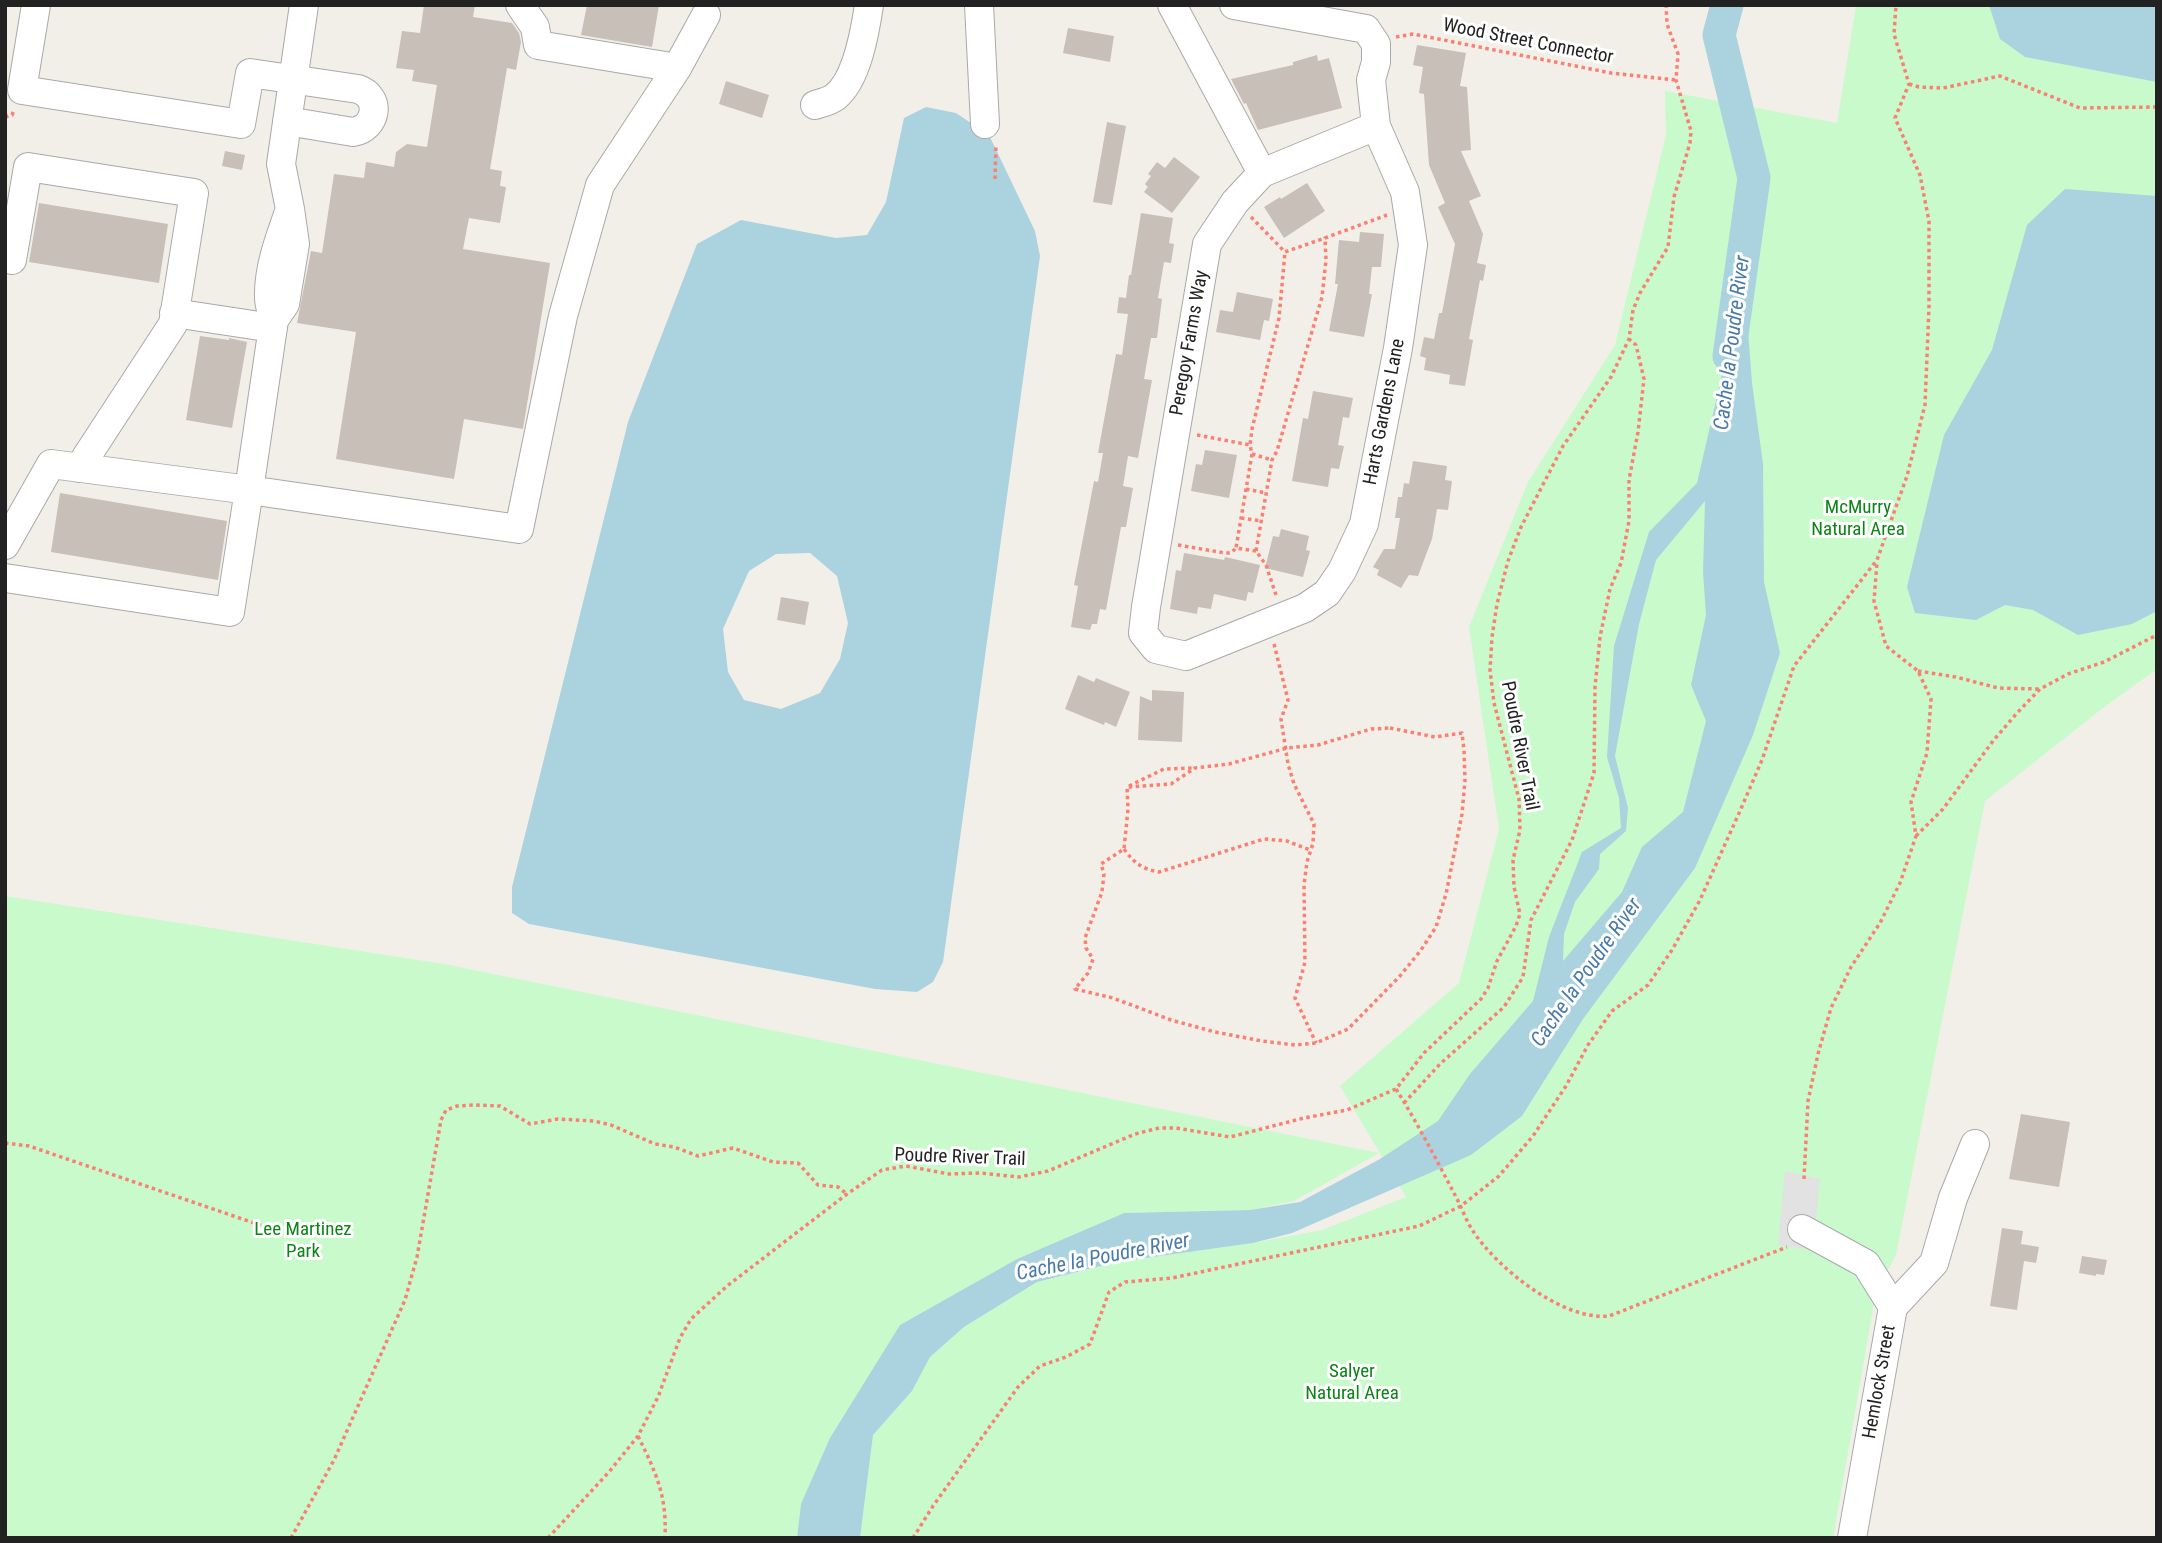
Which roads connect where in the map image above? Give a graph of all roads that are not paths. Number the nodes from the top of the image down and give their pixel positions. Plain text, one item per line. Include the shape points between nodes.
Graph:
1 (36, 5) edge
2 (304, 5) edge
3 (520, 5) edge
4 (869, 5) edge
5 (979, 5) edge
6 (1172, 5) edge
7 (1234, 5) edge
8 (707, 8) edge
9 (1355, 16) edge
10 (677, 68) junction
11 (293, 79) junction
12 (815, 105) dead end
13 (287, 121) junction
14 (985, 124) dead end
15 (1376, 126) junction
16 (1262, 173) junction
17 (12, 260) dead end
18 (174, 313) junction
19 (273, 324) junction
20 (79, 468) junction
21 (249, 490) junction
22 (5, 545) edge
23 (5, 578) edge
24 (1156, 649) joint
25 (1975, 1144) dead end
26 (1796, 1238) road end
27 (1893, 1307) junction
28 (1852, 1538) edge

1 - 11 street via 22,90 241,124 250,73
2 - 11 street
3 - 10 street via 535,27 538,45
4 - 12 street via 849,81 834,98
5 - 14 street
6 - 16 street
7 - 9 street
8 - 10 street
9 - 15 street, Harts Gardens Lane via 1376,44 1371,80
10 - 21 street via 600,185 563,316 519,530
11 - 13 street
11 - 13 street via 364,91 374,107 373,117 362,130 353,132
13 - 19 street via 281,164 290,209 272,275
15 - 16 street, Peregoy Farms Way
15 - 24 street, Harts Gardens Lane via 1405,192 1413,245 1364,524 1327,593 1305,608 1186,656
16 - 24 street, Peregoy Farms Way via 1235,202 1207,244 1146,607 1143,633
17 - 18 street via 28,167 194,193
18 - 19 street
18 - 20 street via 173,324
19 - 21 street
20 - 21 street
20 - 22 street via 51,464
21 - 23 street via 230,611
25 - 27 street via 1934,1263
26 - 27 street, Hemlock Street via 1866,1264
27 - 28 street, Hemlock Street

